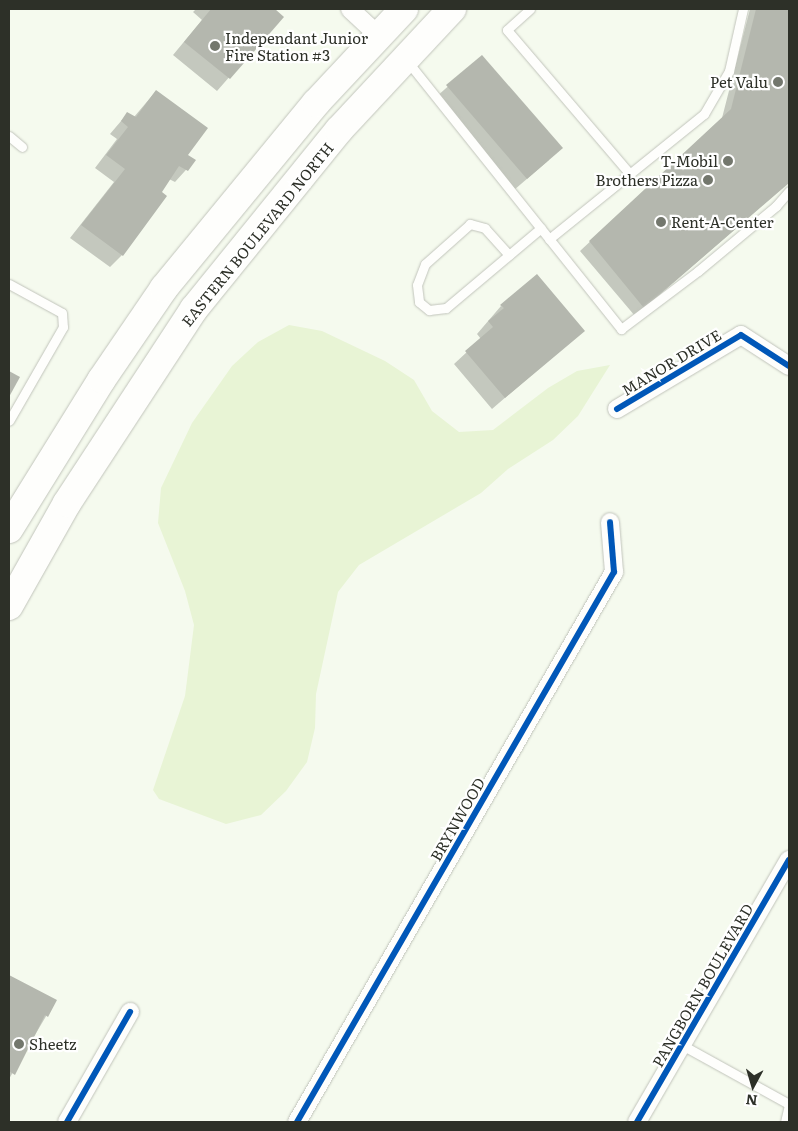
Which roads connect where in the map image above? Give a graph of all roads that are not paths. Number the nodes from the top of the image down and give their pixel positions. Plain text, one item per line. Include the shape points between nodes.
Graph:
1 (350, 9) edge
2 (404, 9) edge
3 (452, 9) edge
4 (530, 9) edge
5 (743, 9) edge
6 (379, 36) junction
7 (405, 59) junction
8 (9, 136) edge
9 (22, 147) dead end
10 (630, 174) junction
11 (789, 191) edge
12 (541, 228) junction
13 (549, 239) junction
14 (509, 254) junction
15 (9, 284) edge
16 (789, 366) edge
17 (617, 409) dead end
18 (9, 421) edge
19 (67, 503) junction
20 (610, 522) dead end
21 (9, 529) edge
22 (9, 578) edge
23 (9, 606) edge
24 (789, 860) edge
25 (130, 1012) dead end
26 (682, 1045) junction
27 (789, 1104) edge
28 (67, 1122) edge
29 (298, 1122) edge
30 (637, 1122) edge
31 (786, 1122) edge

1 - 6 street
2 - 6 main road
3 - 7 main road, EASTERN BOULEVARD NORTH
4 - 10 lane via 507,30
5 - 10 lane via 729,71 704,114
6 - 7 main road
6 - 21 main road via 316,103 164,288 96,388
7 - 12 lane
7 - 19 main road, EASTERN BOULEVARD NORTH via 339,130 194,309
8 - 9 lane
10 - 13 lane
11 - 13 lane via 776,206 698,271 621,329
12 - 13 lane
12 - 14 lane
14 - 14 lane via 446,308 429,310 419,302 417,285 425,264 470,224 485,228
15 - 18 lane via 62,313 63,326
16 - 17 street, MANOR DRIVE via 741,335
19 - 22 main road
19 - 23 main road, EASTERN BOULEVARD NORTH
20 - 29 street, BRYNWOOD via 614,572
24 - 26 street, PANGBORN BOULEVARD
25 - 28 street
26 - 27 lane
26 - 30 street, PANGBORN BOULEVARD
27 - 31 lane

